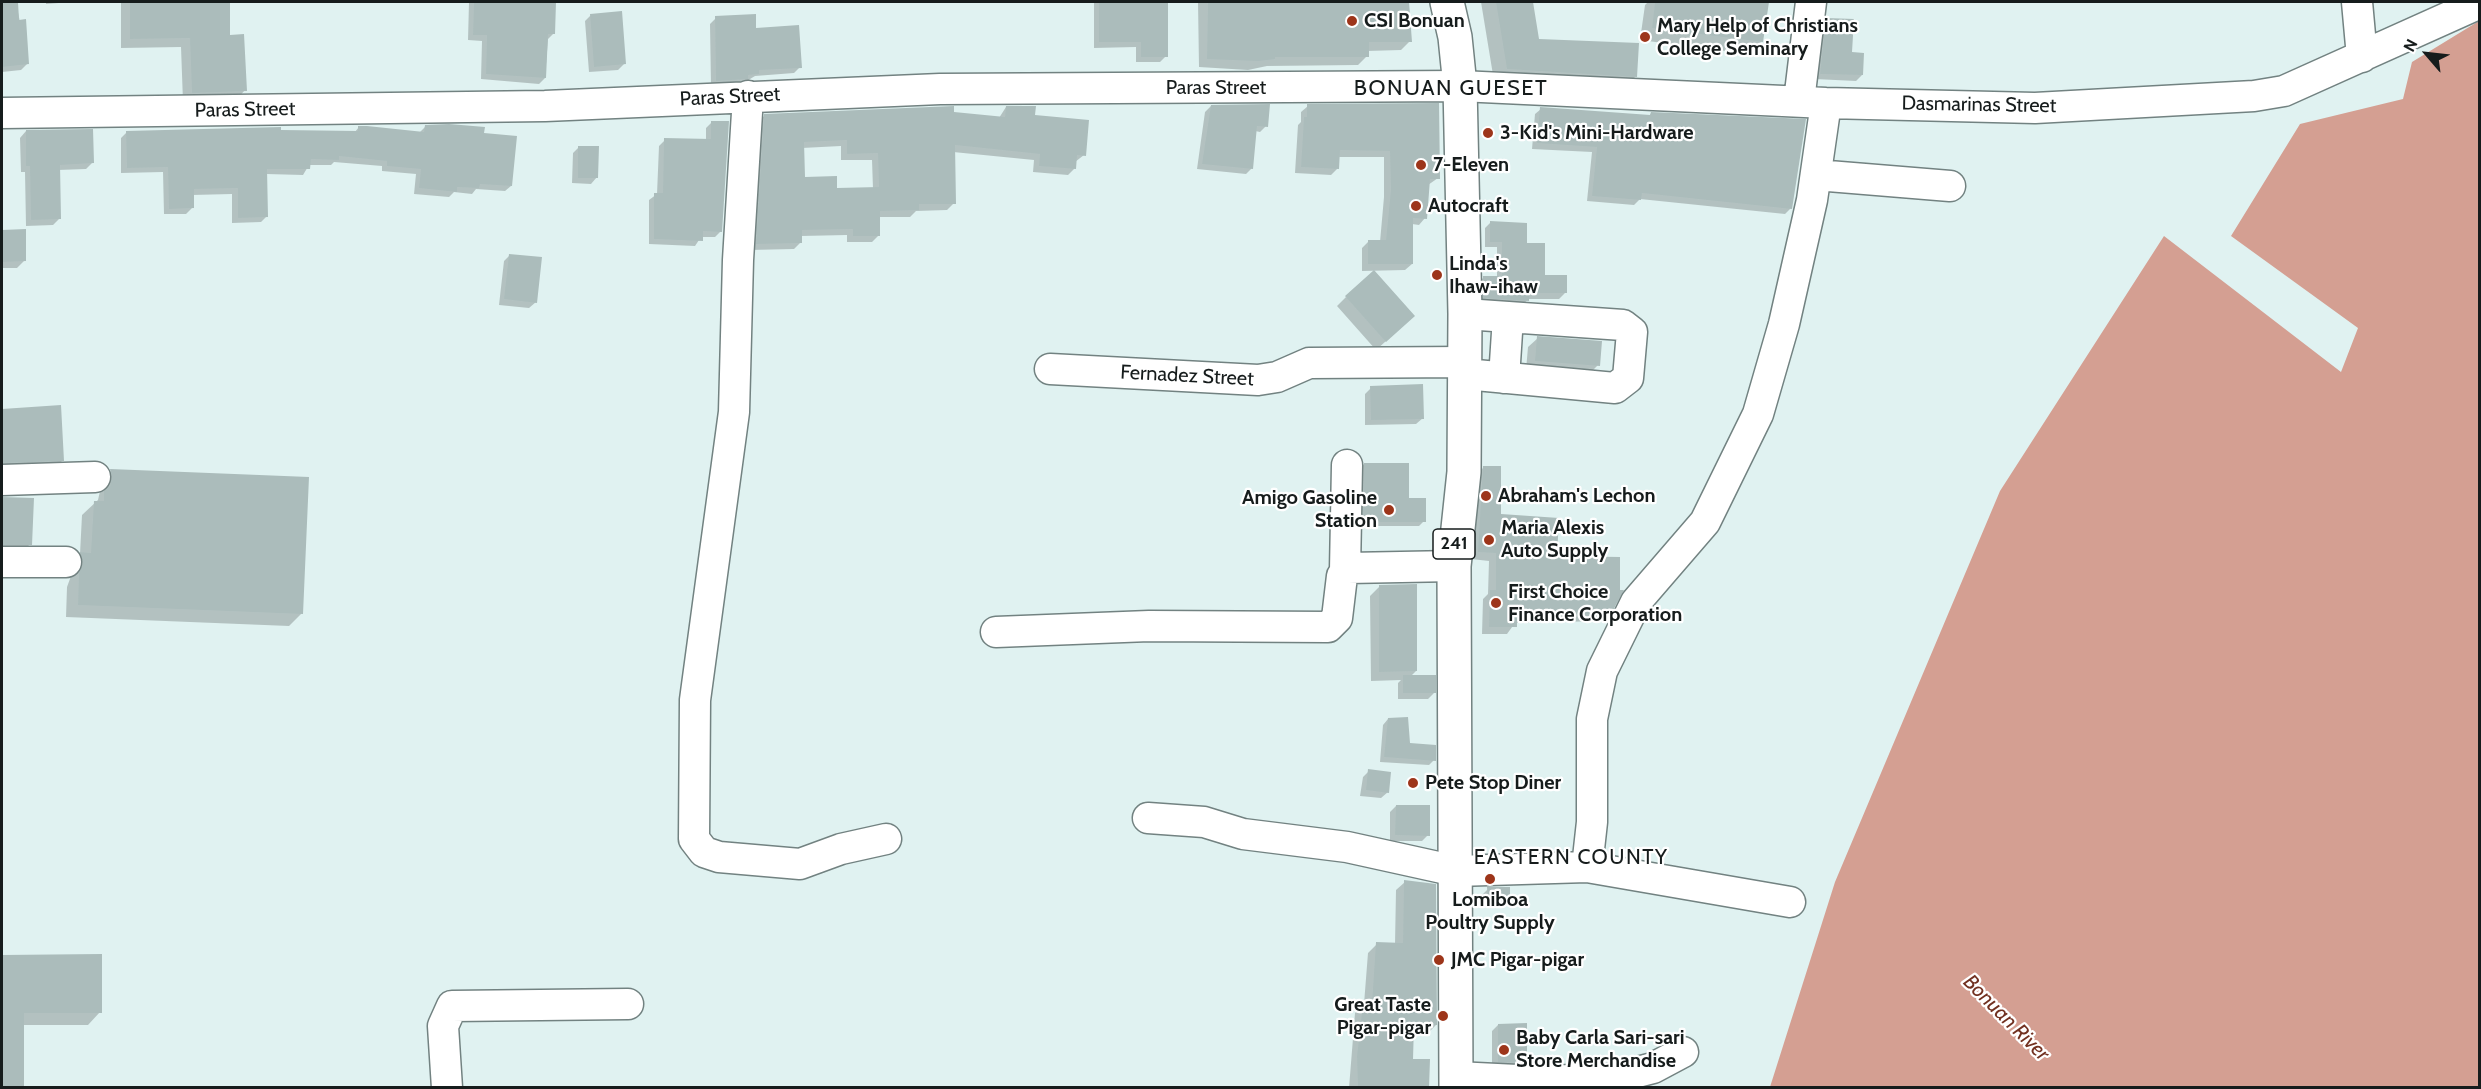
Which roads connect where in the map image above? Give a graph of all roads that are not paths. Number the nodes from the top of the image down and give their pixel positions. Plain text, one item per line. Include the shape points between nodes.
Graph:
1 (1447, 2) edge
2 (1811, 2) edge
3 (2356, 2) edge
4 (2480, 3) edge
5 (2362, 57) junction
6 (1460, 86) junction
7 (748, 96) junction
8 (1813, 102) junction
9 (2, 113) edge
10 (1816, 175) junction
11 (1950, 186) dead end
12 (1465, 314) junction
13 (1508, 316) junction
14 (1465, 368) junction
15 (1050, 369) dead end
16 (1504, 378) junction
17 (1347, 465) dead end
18 (95, 477) dead end
19 (2, 480) edge
20 (2, 562) edge
21 (66, 562) dead end
22 (1454, 566) junction
23 (1345, 570) junction
24 (996, 632) dead end
25 (1148, 819) dead end
26 (886, 838) dead end
27 (1587, 867) junction
28 (1456, 871) junction
29 (1790, 902) dead end
30 (628, 1004) dead end
31 (1683, 1052) dead end
32 (1456, 1082) edge
33 (447, 1088) edge

1 - 6 main road, 241
2 - 8 street
3 - 5 street
4 - 5 street, Dasmarinas Street
5 - 8 street, Dasmarinas Street via 2284,91 2254,96 2035,108
6 - 7 street, Paras Street via 940,89
6 - 8 street, Dasmarinas Street
6 - 12 main road, 241
7 - 9 street, Paras Street via 545,106
7 - 26 street via 734,411 695,700 694,839 704,852 719,857 800,864
8 - 10 street
10 - 11 street
10 - 27 street via 1784,324 1758,414 1705,522 1636,602 1602,671 1592,718 1592,822
12 - 13 street
12 - 14 main road, 241
13 - 16 street
13 - 16 street, Fernadez Street via 1628,327 1632,332 1628,378 1615,388
14 - 15 street, Fernadez Street via 1309,363 1277,377 1258,380
14 - 16 street, Fernadez Street
14 - 22 main road, 241 via 1464,472
17 - 23 street
18 - 19 street
20 - 21 street
22 - 23 street
22 - 28 main road, 241
23 - 24 street via 1336,618 1328,627 1149,626
25 - 28 street via 1204,822 1243,834 1347,847
27 - 28 street
27 - 29 street
28 - 32 main road, 241
30 - 33 street via 452,1006 443,1026
31 - 32 street via 1653,1068 1610,1079

